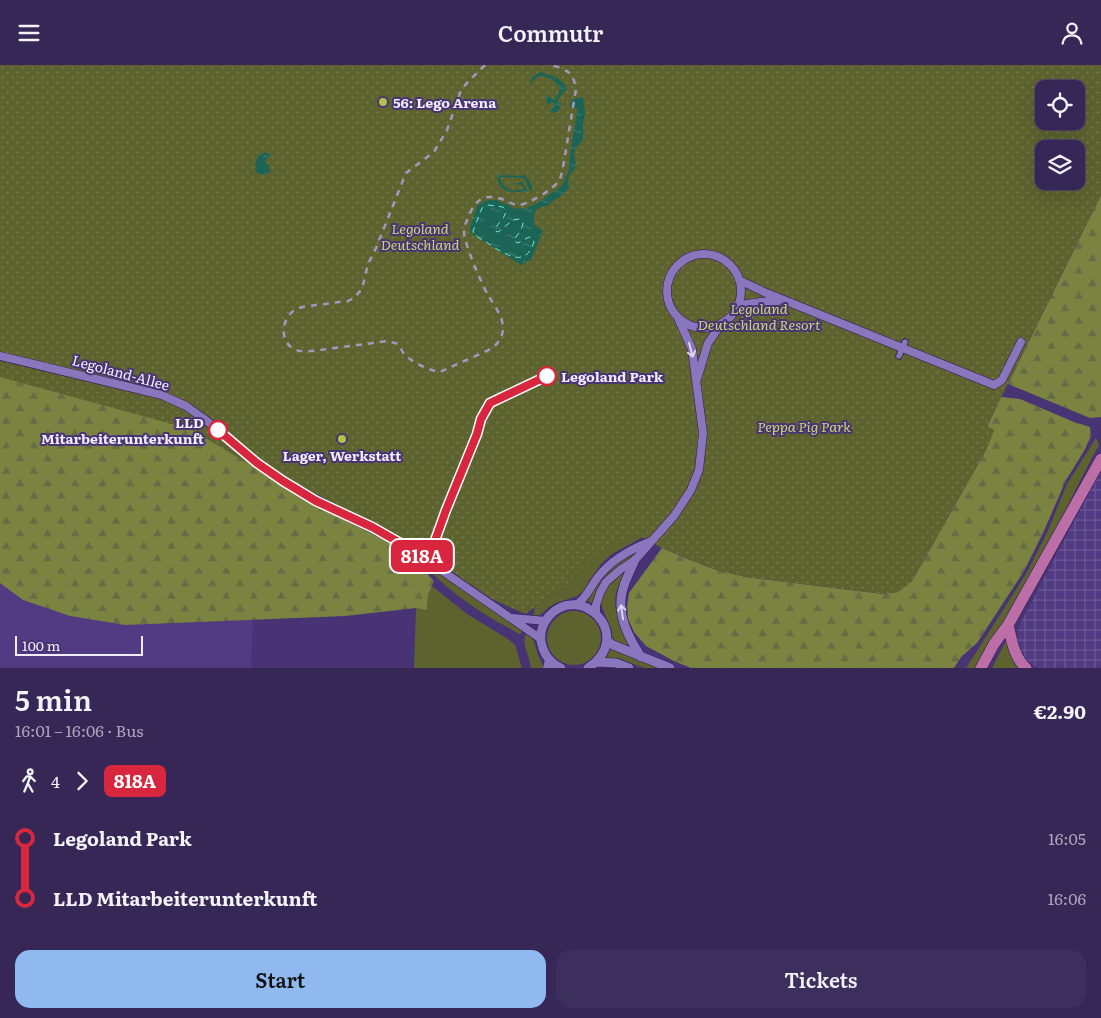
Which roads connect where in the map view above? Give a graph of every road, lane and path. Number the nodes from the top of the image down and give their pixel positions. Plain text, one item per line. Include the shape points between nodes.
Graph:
1 (741, 281) junction
2 (787, 302) junction
3 (738, 305) junction
4 (678, 318) junction
5 (722, 323) junction
6 (905, 342) dead end
7 (1021, 342) dead end
8 (0, 356) edge
9 (899, 356) dead end
10 (696, 384) junction
11 (1101, 459) edge
12 (454, 492) dead end
13 (653, 540) junction
14 (428, 560) junction
15 (635, 560) junction
16 (576, 605) junction
17 (596, 613) junction
18 (509, 617) junction
19 (546, 621) junction
20 (1008, 625) junction
21 (541, 639) junction
22 (607, 641) junction
23 (641, 657) junction
24 (597, 662) junction
25 (548, 664) edge
26 (561, 668) edge
27 (588, 668) edge
28 (629, 668) edge
29 (670, 668) edge
30 (981, 668) edge
31 (989, 668) edge
32 (1026, 668) edge

1 - 2 street
1 - 3 street
1 - 4 street via 731,267 713,256 702,254 682,261 669,278 667,289 668,299
2 - 3 street via 770,300
2 - 7 street via 994,385 1002,381
3 - 5 street
4 - 5 street via 700,327
4 -> 10 street via 692,349
5 - 10 street via 708,343
6 - 9 street
8 - 14 street, Legoland-Allee via 162,395 186,406 283,481
10 - 13 street via 703,433 699,470 682,505
11 - 20 main road
12 - 14 street
13 - 15 street
13 - 16 street via 613,561 584,600
14 - 18 street, Legoland-Allee
15 - 17 street via 606,582
23 -> 15 street via 621,613 622,593
16 - 17 street
16 - 19 street via 555,611
17 - 22 street via 607,632
18 - 19 street, Legoland-Allee
18 - 21 street, Legoland-Allee
19 - 21 street
20 - 30 main road
20 - 31 main road
20 - 32 main road via 1018,660
21 - 25 street
22 - 23 street
22 - 24 street
23 - 29 street
24 - 27 street
24 - 28 street via 616,663
25 - 26 street

